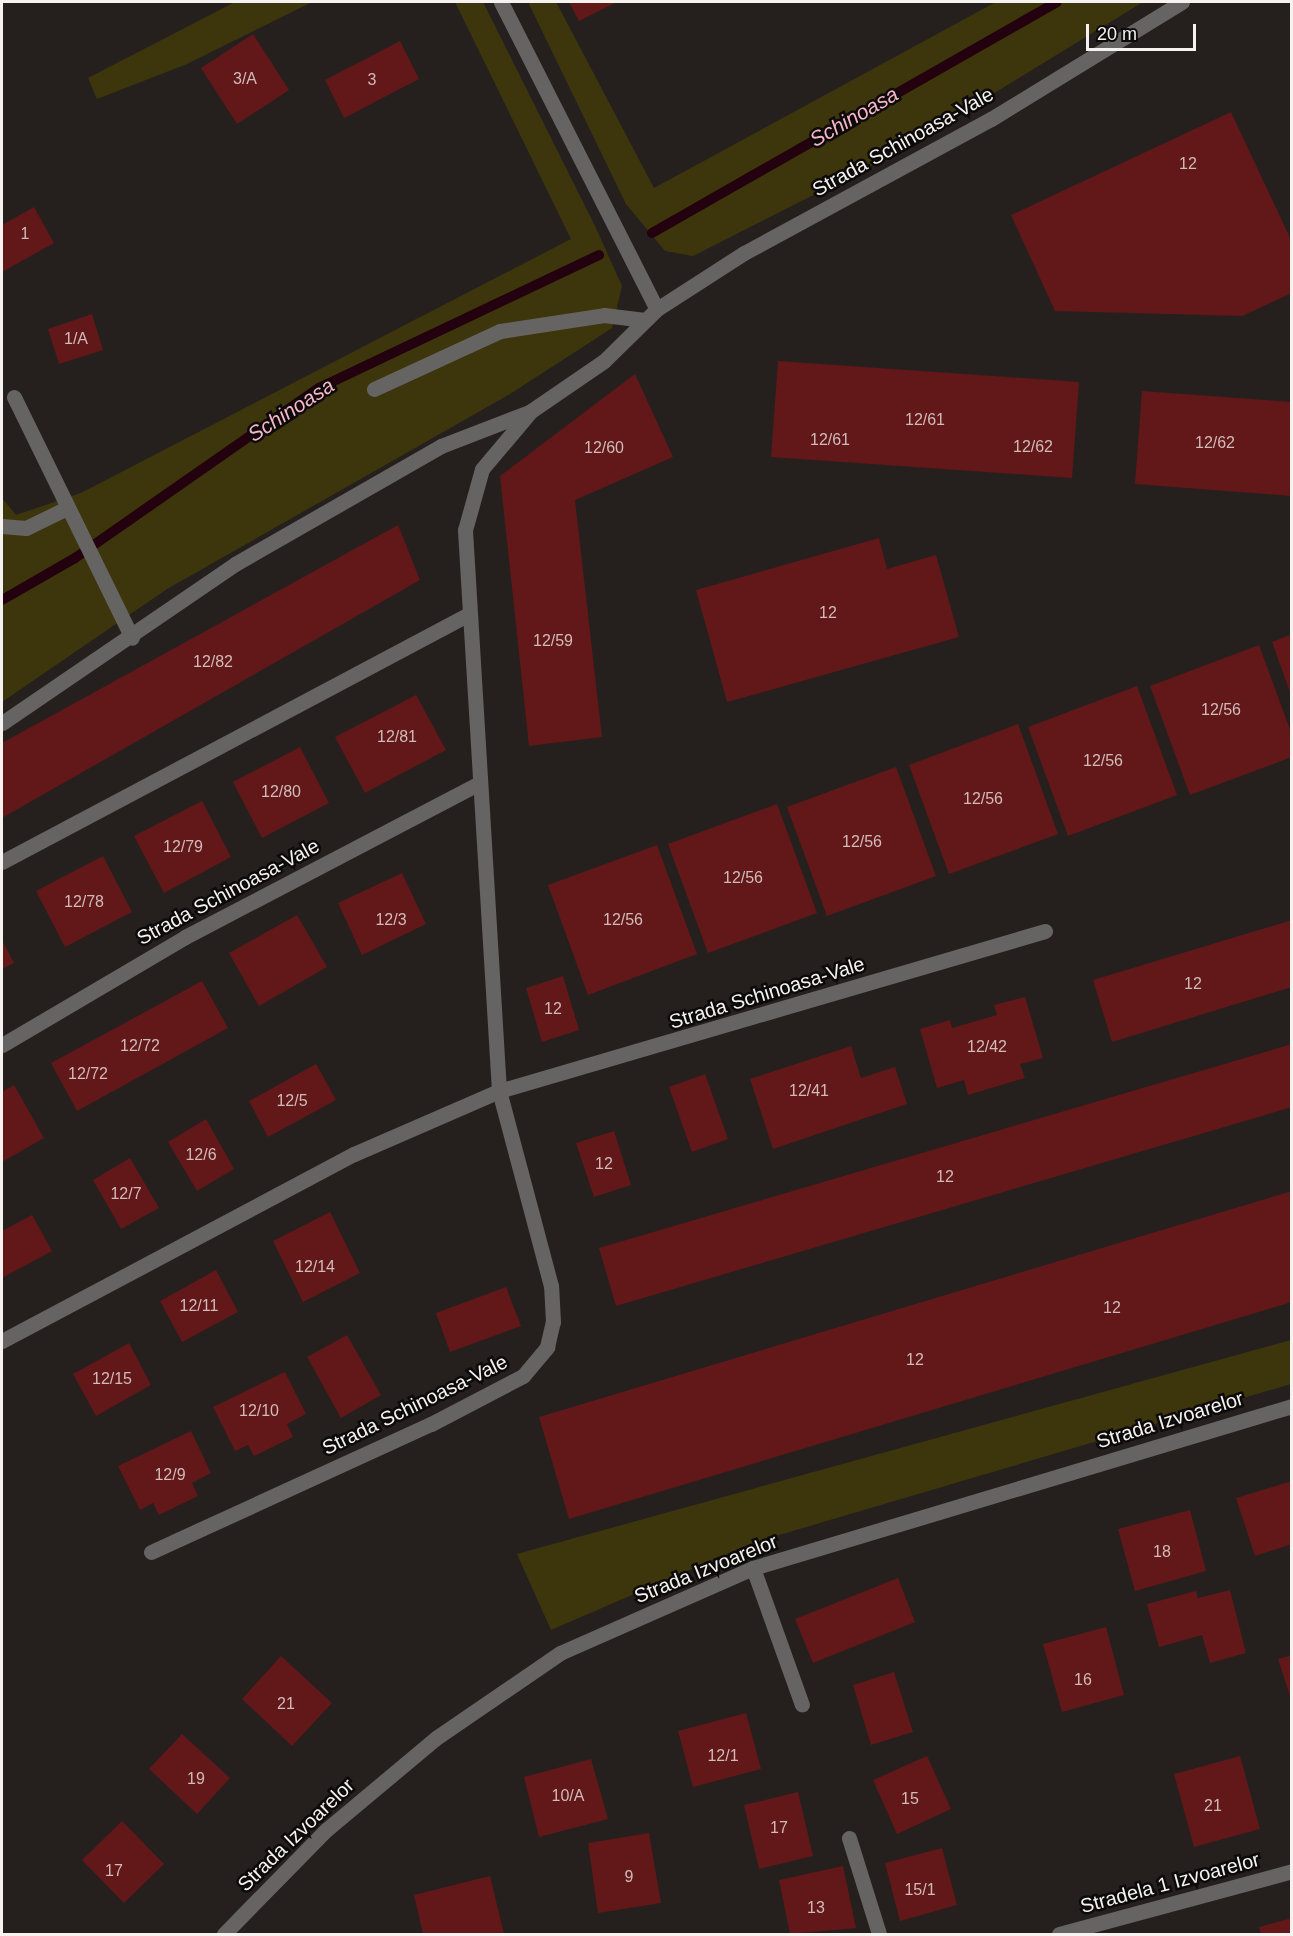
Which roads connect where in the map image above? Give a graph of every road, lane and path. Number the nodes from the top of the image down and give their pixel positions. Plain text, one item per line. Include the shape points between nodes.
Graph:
1 (501, 2) edge
2 (1182, 2) edge
3 (657, 309) junction
4 (645, 320) junction
5 (375, 389) dead end
6 (14, 397) dead end
7 (531, 411) junction
8 (67, 508) junction
9 (2, 526) edge
10 (469, 614) junction
11 (132, 638) junction
12 (2, 723) edge
13 (478, 784) junction
14 (2, 862) edge
15 (1046, 931) dead end
16 (2, 1045) edge
17 (499, 1091) junction
18 (2, 1341) edge
19 (1292, 1406) edge
20 (151, 1552) dead end
21 (753, 1568) junction
22 (802, 1705) dead end
23 (849, 1838) dead end
24 (1292, 1871) edge
25 (224, 1935) edge
26 (879, 1935) edge
27 (1059, 1935) edge

1 - 3 street
2 - 3 street, Strada Schinoasa-Vale via 991,119 744,253
3 - 4 street, Strada Schinoasa-Vale
4 - 5 street via 604,315 500,331
4 - 7 street, Strada Schinoasa-Vale via 604,361
6 - 8 street
7 - 10 street, Strada Schinoasa-Vale via 482,469 465,530
7 - 11 street, Strada Schinoasa-Vale via 431,452 235,564
8 - 9 street via 26,528
8 - 11 street
10 - 13 street, Strada Schinoasa-Vale
10 - 14 street
11 - 12 street, Strada Schinoasa-Vale
13 - 16 street, Strada Schinoasa-Vale via 185,937
13 - 17 street, Strada Schinoasa-Vale
15 - 17 street, Strada Schinoasa-Vale
17 - 18 street, Strada Schinoasa-Vale via 354,1154
17 - 20 street, Strada Schinoasa-Vale via 551,1286 554,1322 547,1347 523,1376 425,1427
19 - 21 street, Strada Izvoarelor
21 - 22 street
21 - 25 street, Strada Izvoarelor via 560,1653 436,1738 326,1830
23 - 26 street
24 - 27 street, Stradela 1 Izvoarelor

